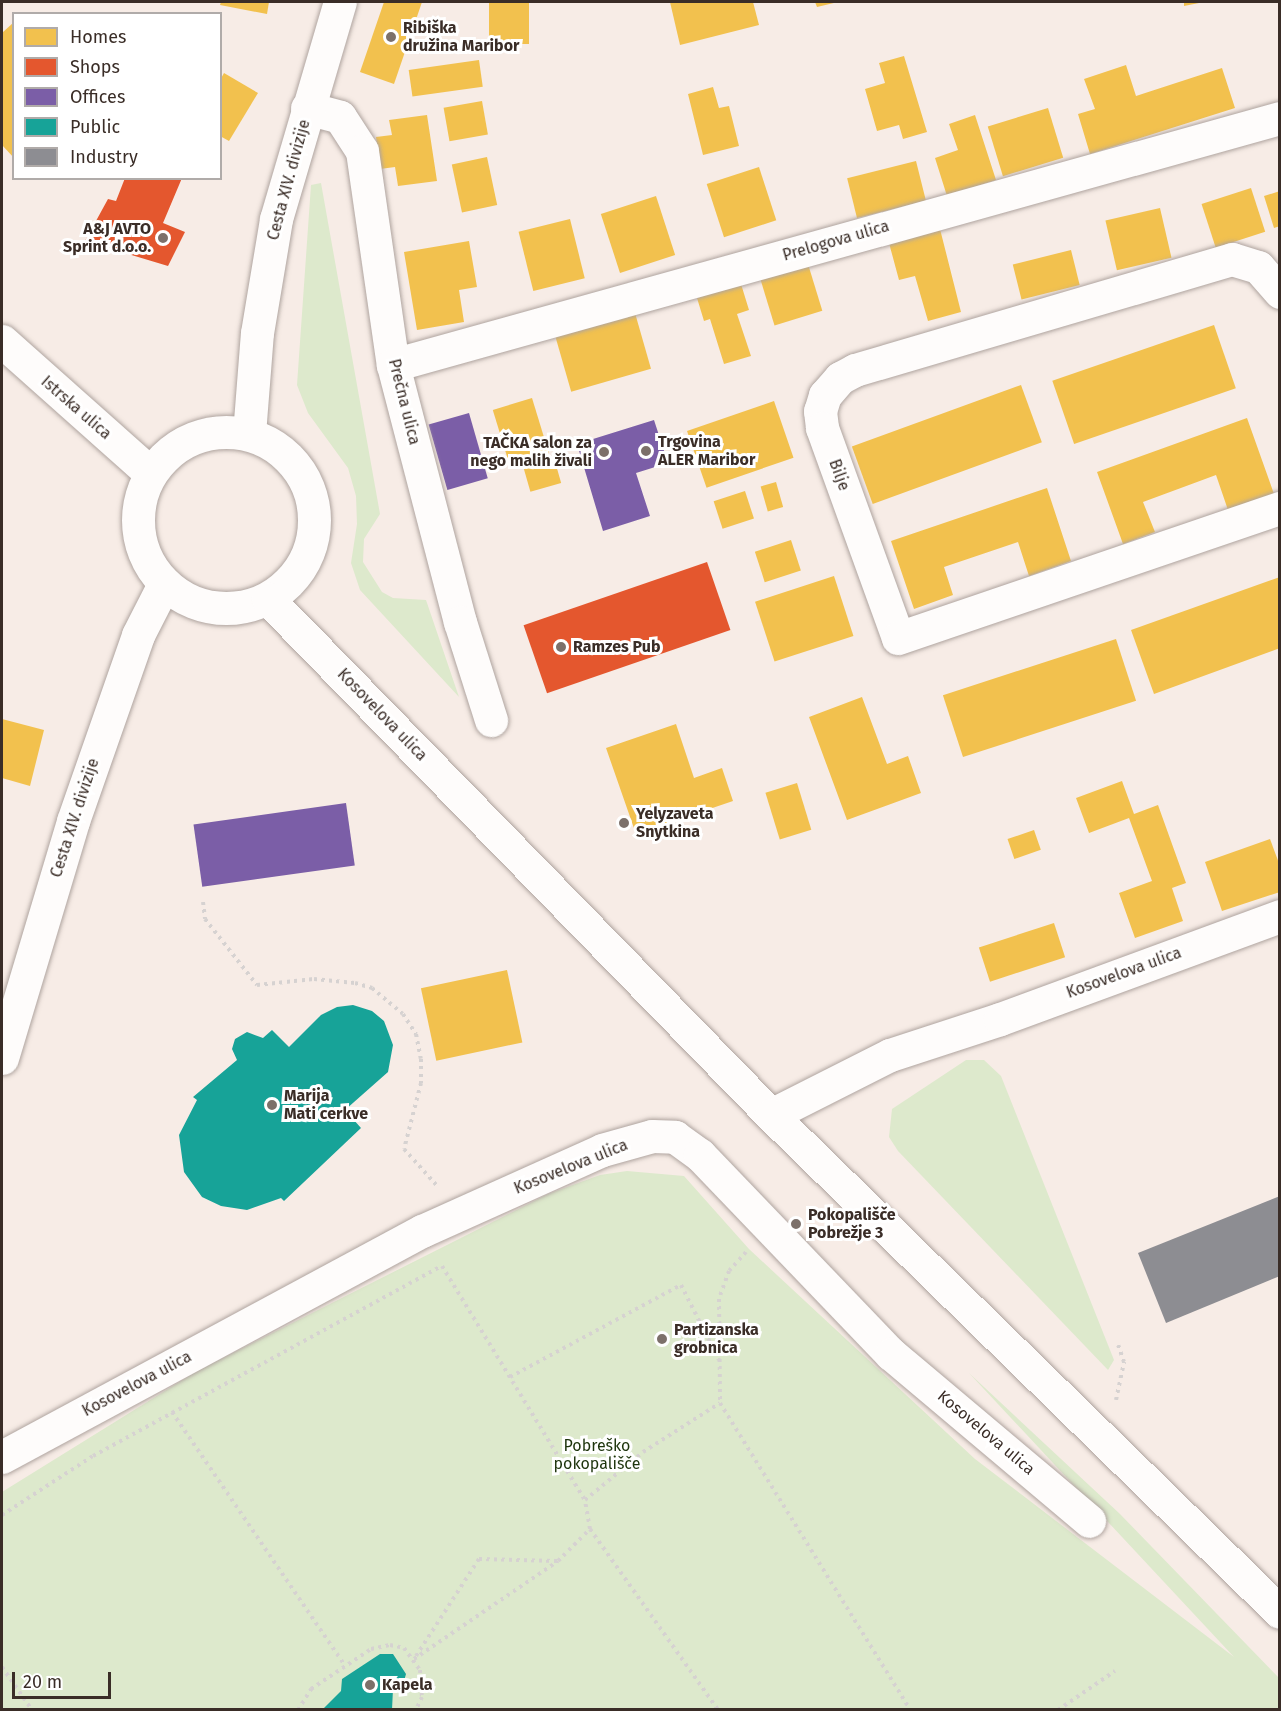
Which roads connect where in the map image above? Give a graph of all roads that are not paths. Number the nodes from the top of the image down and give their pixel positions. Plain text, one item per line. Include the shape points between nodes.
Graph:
1 (340, 2) edge
2 (307, 108) junction
3 (1280, 118) edge
4 (1280, 292) edge
5 (2, 341) edge
6 (393, 364) junction
7 (249, 434) junction
8 (150, 473) junction
9 (1280, 508) edge
10 (164, 584) junction
11 (268, 599) junction
12 (491, 720) dead end
13 (1280, 916) edge
14 (2, 1058) edge
15 (771, 1115) junction
16 (2, 1457) edge
17 (1089, 1521) dead end
18 (1280, 1612) edge

1 - 2 street, Cesta XIV. divizije
2 - 6 street, Prečna ulica via 340,117 362,151
2 - 7 street, Cesta XIV. divizije via 276,219 257,333
3 - 6 street, Prelogova ulica
4 - 9 street, Bilje via 1258,267 1232,259 855,370 833,387 820,411 822,428 898,638
5 - 8 street, Istrska ulica
6 - 12 street, Prečna ulica via 460,622
7 - 8 street via 223,431 192,437 174,448
7 - 11 street via 282,450 302,472 314,505 314,537 302,568
8 - 10 street via 139,500 138,529 146,557
10 - 11 street via 197,605 230,610
10 - 14 street, Cesta XIV. divizije via 138,635 77,810
11 - 15 street, Kosovelova ulica
13 - 15 street, Kosovelova ulica via 1000,1019 890,1055
15 - 18 street, Kosovelova ulica
16 - 17 street, Kosovelova ulica via 461,1213 602,1150 652,1136 675,1137 700,1155 891,1354

